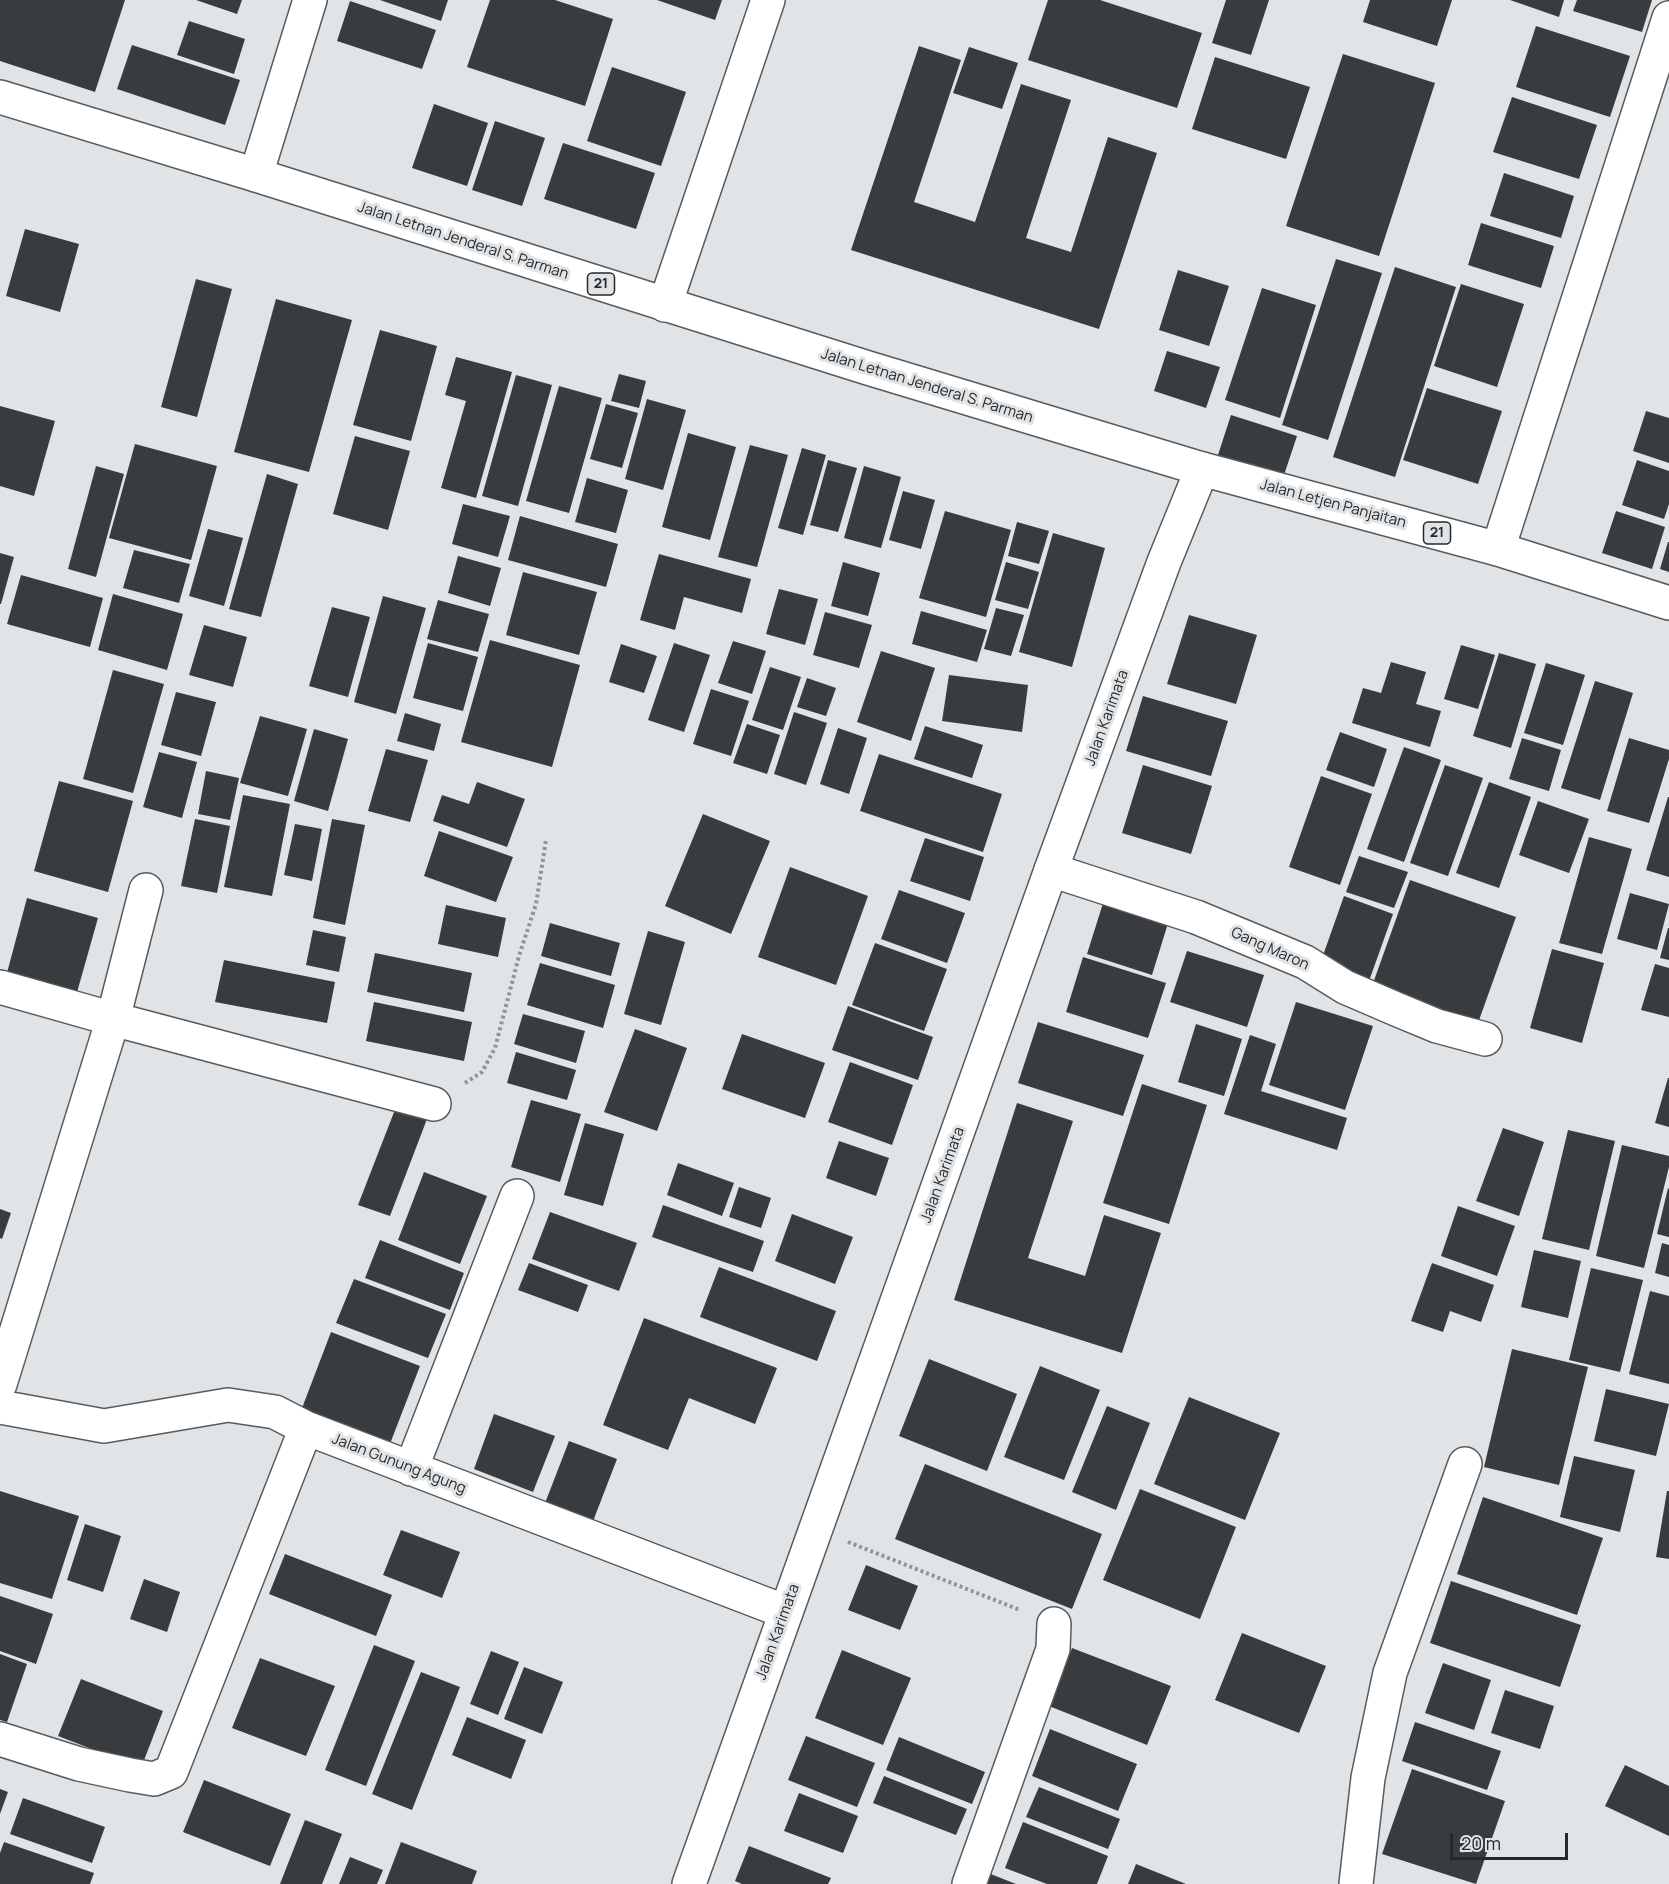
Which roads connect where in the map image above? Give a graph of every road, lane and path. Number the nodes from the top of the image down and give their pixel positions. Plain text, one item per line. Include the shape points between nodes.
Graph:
1 (310, 0) edge
2 (768, 0) edge
3 (1669, 18) edge
4 (0, 97) edge
5 (256, 175) junction
6 (665, 305) junction
7 (1202, 469) junction
8 (1498, 549) junction
9 (1669, 603) edge
10 (546, 840) dead end
11 (1051, 870) junction
12 (146, 890) dead end
13 (0, 987) edge
14 (113, 1018) junction
15 (1485, 1039) dead end
16 (434, 1104) joint
17 (518, 1196) dead end
18 (0, 1384) edge
19 (0, 1407) edge
20 (306, 1428) junction
21 (1465, 1464) dead end
22 (411, 1469) junction
23 (815, 1529) junction
24 (786, 1612) junction
25 (1054, 1624) joint
26 (0, 1739) edge
27 (696, 1882) edge
28 (969, 1884) edge
29 (1356, 1884) edge

1 - 5 main road
2 - 6 main road
3 - 8 main road
4 - 5 main road, Jalan Letnan Jenderal S. Parman / 21
5 - 6 main road, Jalan Letnan Jenderal S. Parman / 21
6 - 7 main road, Jalan Letnan Jenderal S. Parman / 21
7 - 8 main road, Jalan Letjen Panjaitan / 21
7 - 11 main road, Jalan Karimata
8 - 9 main road, Jalan Letjen Panjaitan / 21
10 - 16 path via 536,904 495,1048 482,1071
11 - 15 main road, Gang Maron via 1196,917 1305,963 1345,987 1396,1009 1437,1026
11 - 23 main road, Jalan Karimata
12 - 14 main road
13 - 14 main road
14 - 16 main road
14 - 18 main road
17 - 22 main road
19 - 20 main road, Jalan Gunung Agung via 104,1426 228,1405 275,1412
20 - 22 main road, Jalan Gunung Agung
20 - 26 main road via 171,1772 154,1779 130,1775 79,1764
21 - 29 main road via 1390,1673 1368,1778
22 - 24 main road, Jalan Gunung Agung
23 - 24 main road, Jalan Karimata
23 - 25 path
24 - 27 main road, Jalan Karimata
25 - 28 main road via 1053,1649

